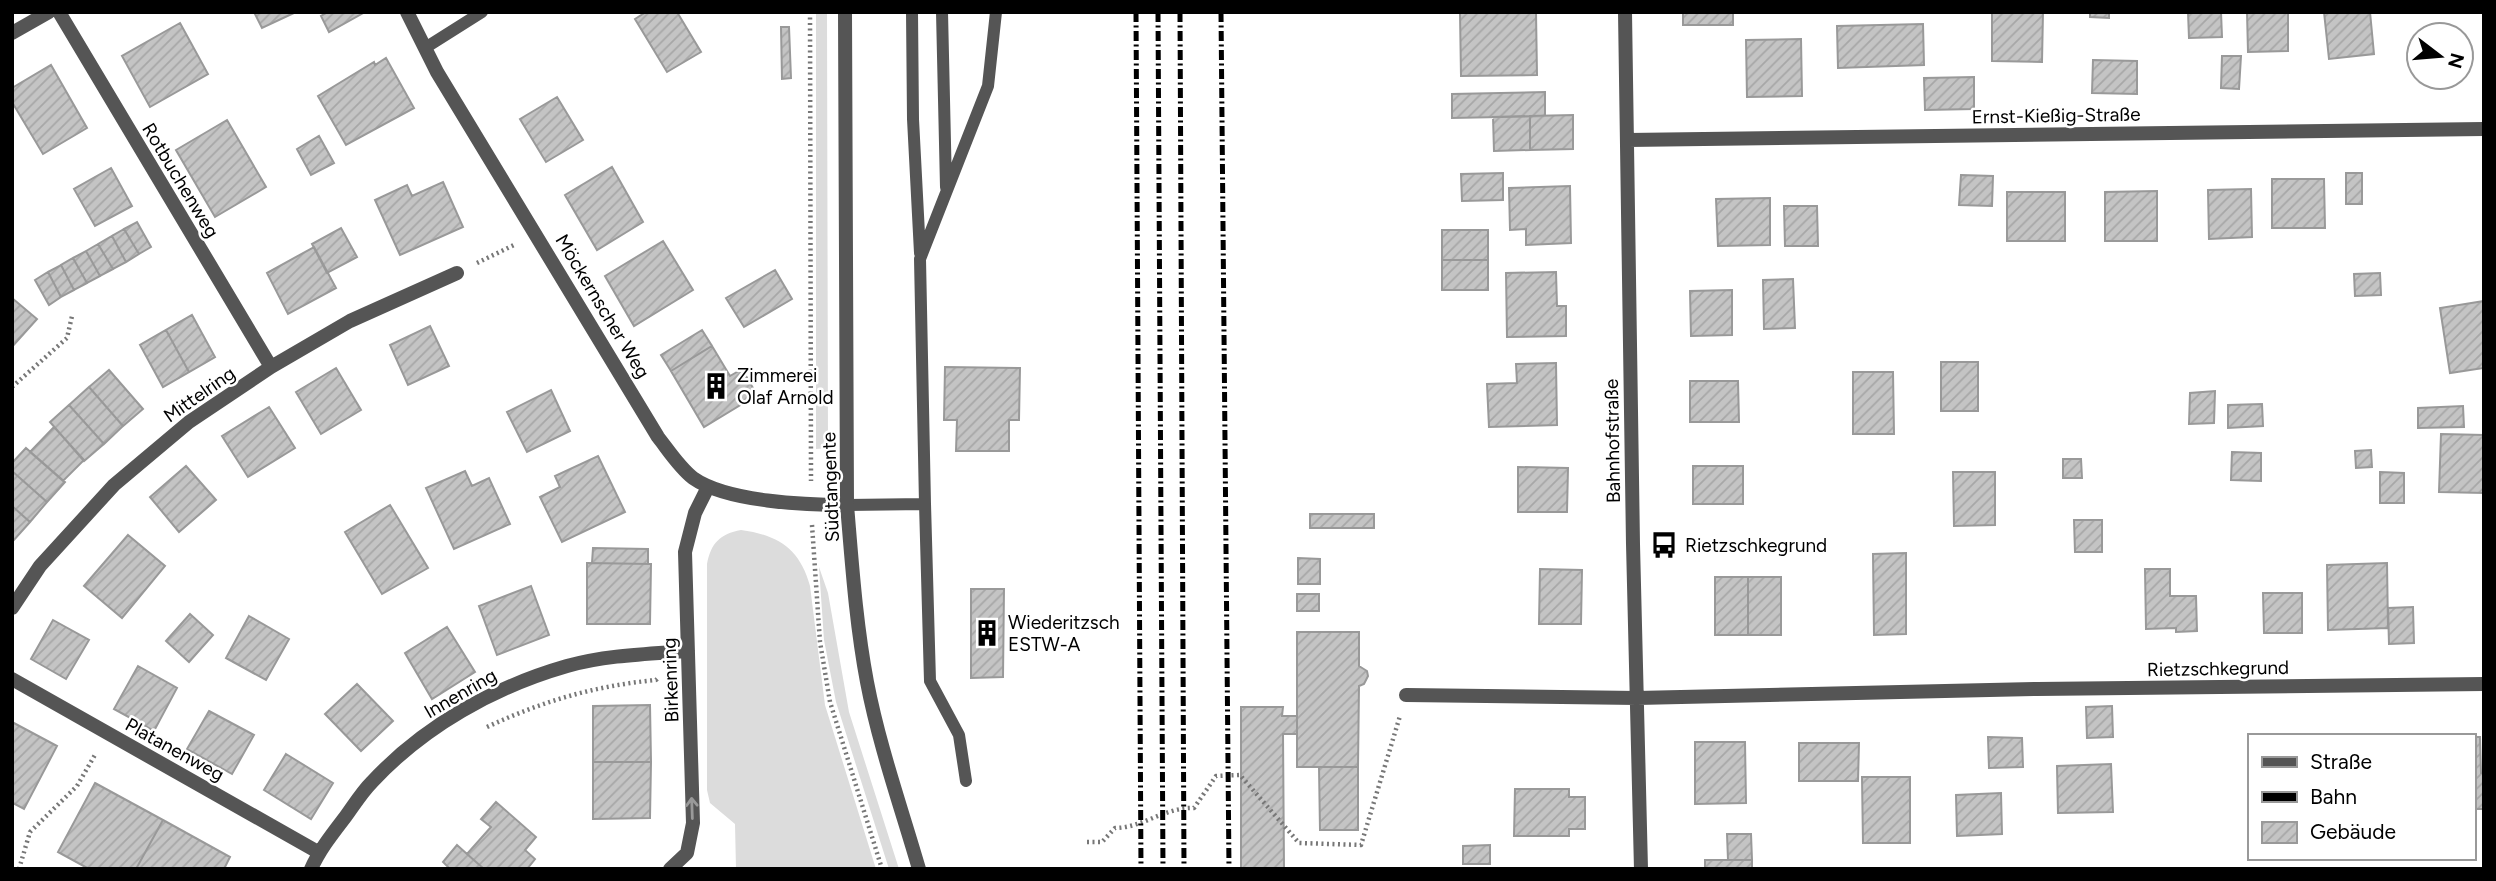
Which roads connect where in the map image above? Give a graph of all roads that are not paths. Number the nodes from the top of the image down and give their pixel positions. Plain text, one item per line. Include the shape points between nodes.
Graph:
1 (49, 12) edge
2 (59, 12) edge
3 (407, 12) edge
4 (482, 12) edge
5 (845, 12) edge
6 (912, 12) edge
7 (942, 12) edge
8 (996, 12) edge
9 (1625, 12) edge
10 (12, 33) edge
11 (425, 48) junction
12 (2484, 129) edge
13 (1628, 139) junction
14 (946, 194) junction
15 (920, 259) junction
16 (457, 273) road end
17 (271, 367) junction
18 (708, 488) junction
19 (925, 504) junction
20 (847, 505) junction
21 (12, 608) edge
22 (688, 651) junction
23 (12, 679) edge
24 (2484, 684) edge
25 (1406, 695) road end
26 (1637, 698) junction
27 (966, 780) dead end
28 (318, 852) junction
29 (311, 869) edge
30 (670, 869) edge
31 (919, 869) edge
32 (1642, 869) edge

1 - 10 street
2 - 17 street, Rotbuchenweg
3 - 11 street, Möckernscher Weg
4 - 11 lane
5 - 20 street, Südtangente
6 - 15 lane
7 - 14 lane
8 - 14 lane via 988,86
9 - 13 street, Bahnhofstraße
11 - 18 street, Möckernscher Weg via 658,437 680,466
12 - 13 street, Ernst-Kießig-Straße
13 - 26 street, Bahnhofstraße
14 - 15 lane
15 - 19 lane
16 - 17 street, Mittelring via 350,321
17 - 21 street, Mittelring via 189,422 114,485 40,566
18 - 20 street, Möckernscher Weg via 811,505
18 - 22 street, Birkenring via 695,513 685,552
19 - 20 lane
19 - 27 lane via 930,681 959,735
20 - 31 street, Südtangente via 867,683
22 - 28 street, Innenring via 569,665 473,703 420,740 372,782
30 -> 22 street, Birkenring via 687,853 693,823
23 - 28 street, Platanenweg
24 - 26 street, Rietzschkegrund
25 - 26 street, Rietzschkegrund
26 - 32 street, Bahnhofstraße
28 - 29 street, Innenring

